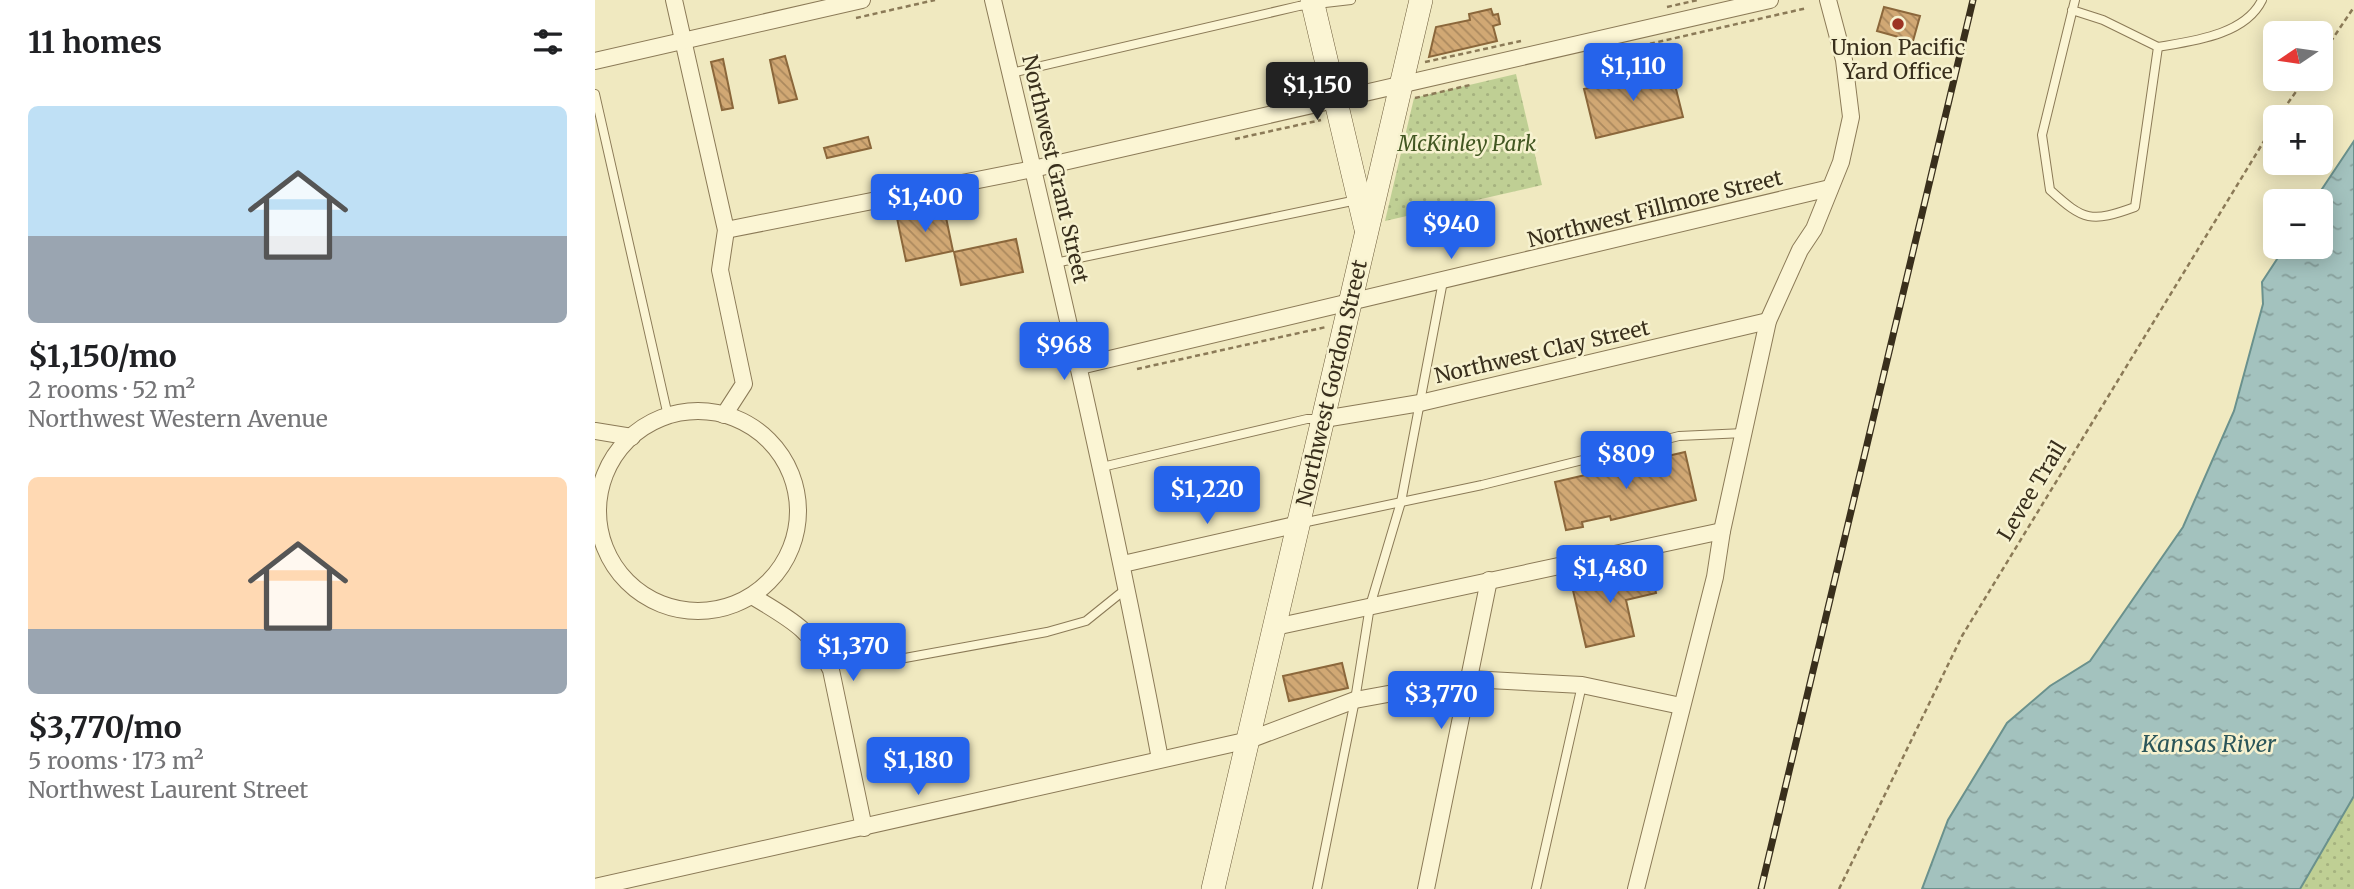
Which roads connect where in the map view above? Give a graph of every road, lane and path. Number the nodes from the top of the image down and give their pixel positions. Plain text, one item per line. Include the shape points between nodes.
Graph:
1 (674, 0) edge
2 (862, 0) edge
3 (993, 0) edge
4 (1351, 0) edge
5 (1421, 0) edge
6 (1770, 0) edge
7 (1828, 0) edge
8 (2074, 0) edge
9 (2262, 0) edge
10 (1312, 2) edge
11 (2354, 7) edge
12 (1807, 8) dead end
13 (2072, 10) junction
14 (2333, 38) edge
15 (683, 40) junction
16 (2158, 47) junction
17 (1592, 57) dead end
18 (595, 61) edge
19 (1011, 73) junction
20 (1478, 83) dead end
21 (1408, 92) junction
22 (595, 94) edge
23 (1334, 99) junction
24 (2263, 142) edge
25 (1033, 169) junction
26 (1830, 188) junction
27 (1358, 200) junction
28 (726, 230) junction
29 (1367, 232) junction
30 (1055, 263) junction
31 (1443, 282) junction
32 (1349, 313) junction
33 (1768, 321) junction
34 (1080, 366) junction
35 (1130, 370) dead end
36 (1420, 403) junction
37 (724, 415) junction
38 (668, 416) junction
39 (1324, 419) junction
40 (595, 431) edge
41 (1744, 433) junction
42 (632, 437) junction
43 (1102, 467) junction
44 (1401, 502) junction
45 (1299, 524) junction
46 (1721, 531) junction
47 (1123, 564) junction
48 (1489, 580) junction
49 (1128, 588) junction
50 (752, 596) junction
51 (1370, 606) junction
52 (1275, 627) junction
53 (894, 660) dead end
54 (1470, 679) junction
55 (1582, 685) junction
56 (1355, 700) junction
57 (1681, 706) junction
58 (1249, 740) junction
59 (1160, 759) junction
60 (864, 828) junction
61 (595, 887) edge
62 (1214, 889) edge
63 (1317, 889) edge
64 (1426, 889) edge
65 (1536, 889) edge
66 (1636, 889) edge
67 (1839, 889) edge

1 - 15 street
2 - 15 street
3 - 19 street, Northwest Grant Street
4 - 10 lane
5 - 21 main road, Northwest Gordon Street
6 - 21 street
7 - 26 street via 1844,60 1851,117
8 - 13 lane
9 - 16 lane via 2257,12 2212,37
10 - 19 lane
10 - 23 main road
11 - 14 path
12 - 17 path
13 - 16 lane
13 - 16 lane via 2042,135 2050,190 2074,212 2102,219 2134,207
15 - 18 street
15 - 28 street
19 - 25 street, Northwest Grant Street
20 - 21 path
21 - 23 street
21 - 29 main road, Northwest Gordon Street
22 - 38 lane
23 - 25 street
23 - 27 main road
24 - 67 path, Levee Trail via 1962,636
25 - 28 street
25 - 30 street, Northwest Grant Street
26 - 31 street, Northwest Fillmore Street
26 - 33 street
27 - 29 main road
27 - 30 lane
28 - 37 street via 720,270 744,384
29 - 32 main road, Northwest Gordon Street
30 - 34 street, Northwest Grant Street
31 - 32 street, Northwest Fillmore Street
31 - 36 lane
32 - 34 street, Northwest Fillmore Street
32 - 35 path
32 - 39 main road, Northwest Gordon Street
33 - 36 street, Northwest Clay Street
33 - 41 street
34 - 43 street, Northwest Grant Street
36 - 39 street, Northwest Clay Street
36 - 44 lane
37 - 38 street via 687,412
37 - 50 street via 751,426 773,445 789,468 797,497 796,535 789,553 780,570
38 - 42 street
39 - 43 lane via 1307,419
39 - 45 main road, Northwest Gordon Street
40 - 42 street
41 - 44 lane via 1679,436
41 - 46 street
42 - 50 street via 609,467 599,500 601,535 614,565 643,594 683,610 718,609
43 - 47 street, Northwest Grant Street
44 - 45 lane
44 - 51 lane
45 - 47 street
45 - 52 main road, Northwest Gordon Street
46 - 48 street
46 - 57 street via 1715,577
47 - 49 street, Northwest Grant Street
48 - 51 street
48 - 54 street
49 - 53 lane via 1086,621
49 - 59 street, Northwest Grant Street
50 - 60 street via 799,625 821,649 831,670
51 - 52 street
51 - 56 lane
52 - 58 main road, Northwest Gordon Street
54 - 55 street
54 - 56 street
54 - 64 street
55 - 57 street
55 - 65 lane
56 - 58 street
56 - 63 lane
57 - 66 street
58 - 59 street
58 - 62 main road, Northwest Gordon Street
59 - 60 street
60 - 61 street

